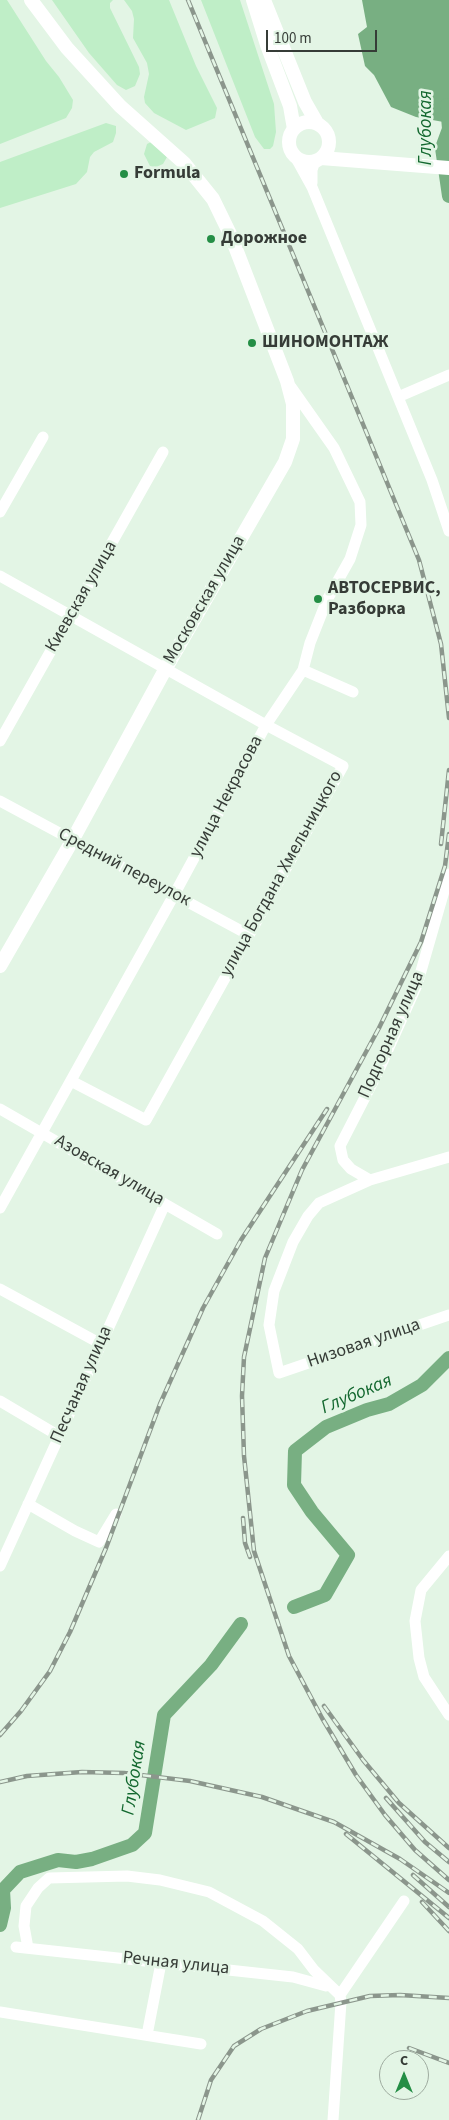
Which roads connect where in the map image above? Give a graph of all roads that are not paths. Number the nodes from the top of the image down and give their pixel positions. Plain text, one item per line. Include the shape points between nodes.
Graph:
1 (31, 0) edge
2 (253, 0) edge
3 (264, 0) edge
4 (318, 123) junction
5 (294, 129) junction
6 (330, 141) junction
7 (296, 158) junction
8 (318, 160) junction
9 (350, 160) junction
10 (449, 168) edge
11 (312, 187) junction
12 (449, 376) edge
13 (287, 381) junction
14 (398, 398) junction
15 (43, 438) dead end
16 (163, 452) dead end
17 (0, 512) edge
18 (449, 528) edge
19 (0, 576) edge
20 (71, 615) junction
21 (166, 668) junction
22 (303, 670) junction
23 (353, 692) dead end
24 (266, 725) junction
25 (0, 741) edge
26 (0, 801) edge
27 (72, 841) junction
28 (449, 874) edge
29 (174, 895) junction
30 (249, 935) junction
31 (0, 966) edge
32 (71, 1081) junction
33 (0, 1109) edge
34 (42, 1133) junction
35 (449, 1157) edge
36 (370, 1180) junction
37 (165, 1204) junction
38 (0, 1208) edge
39 (218, 1234) dead end
40 (0, 1289) edge
41 (449, 1315) edge
42 (101, 1344) junction
43 (0, 1401) edge
44 (59, 1436) junction
45 (28, 1504) junction
46 (116, 1514) dead end
47 (449, 1556) edge
48 (0, 1566) edge
49 (449, 1715) edge
50 (404, 1901) dead end
51 (16, 1947) dead end
52 (28, 1948) junction
53 (161, 1963) junction
54 (337, 1992) junction
55 (0, 2012) edge
56 (147, 2035) junction
57 (201, 2044) dead end
58 (333, 2120) edge

1 - 13 main road, Московская улица via 67,48 120,106 184,163 213,199 223,216
2 - 5 main road via 290,106
3 - 4 main road via 306,102
4 - 5 main road via 307,121
4 - 6 main road via 326,130
5 - 7 main road via 289,144
6 - 8 main road via 327,152
6 - 9 main road via 336,151
7 - 8 main road via 305,162
7 - 11 street
8 - 9 main road
8 - 11 street via 312,170
9 - 10 main road
11 - 14 street
12 - 14 street
13 - 21 main road, Московская улица via 293,404 292,439 285,462
13 - 22 street, улица Некрасова via 334,448 360,502 362,525 350,559 327,600
14 - 18 street
15 - 17 street
16 - 20 street, Киевская улица
19 - 20 street, улица Богдана Хмельницкого
20 - 21 street, улица Богдана Хмельницкого
20 - 25 street, Киевская улица
21 - 24 street, улица Богдана Хмельницкого
21 - 27 main road, Московская улица
22 - 23 street
22 - 24 street, улица Некрасова
24 - 29 street, улица Некрасова
24 - 30 street, улица Богдана Хмельницкого via 343,766
26 - 27 street, Средний переулок
27 - 29 street, Средний переулок
27 - 31 main road, Московская улица
28 - 36 street, Подгорная улица via 417,986 340,1146 343,1160 350,1169
29 - 30 street, Средний переулок
29 - 32 street, улица Некрасова
30 - 32 street, улица Богдана Хмельницкого via 146,1120
32 - 34 street, улица Некрасова
33 - 34 street, Азовская улица
34 - 37 street, Азовская улица
34 - 38 street, улица Некрасова
35 - 36 street
36 - 41 street, Низовая улица via 319,1203 293,1242 274,1291 269,1325 279,1373
37 - 39 street, Азовская улица
37 - 42 street, Песчаная улица
40 - 42 street
42 - 44 street, Песчаная улица
43 - 44 street
44 - 45 street, Песчаная улица
45 - 46 street via 100,1542
45 - 48 street, Песчаная улица
47 - 49 street via 421,1590 416,1621 421,1667 432,1692
50 - 54 street
51 - 52 street, Речная улица
52 - 53 street, Речная улица
52 - 54 street via 24,1926 26,1906 49,1878 127,1876 160,1880 209,1892 263,1921 298,1949
53 - 54 street, Речная улица via 306,1979
53 - 56 street
54 - 58 street via 341,2002
55 - 56 street
56 - 57 street

